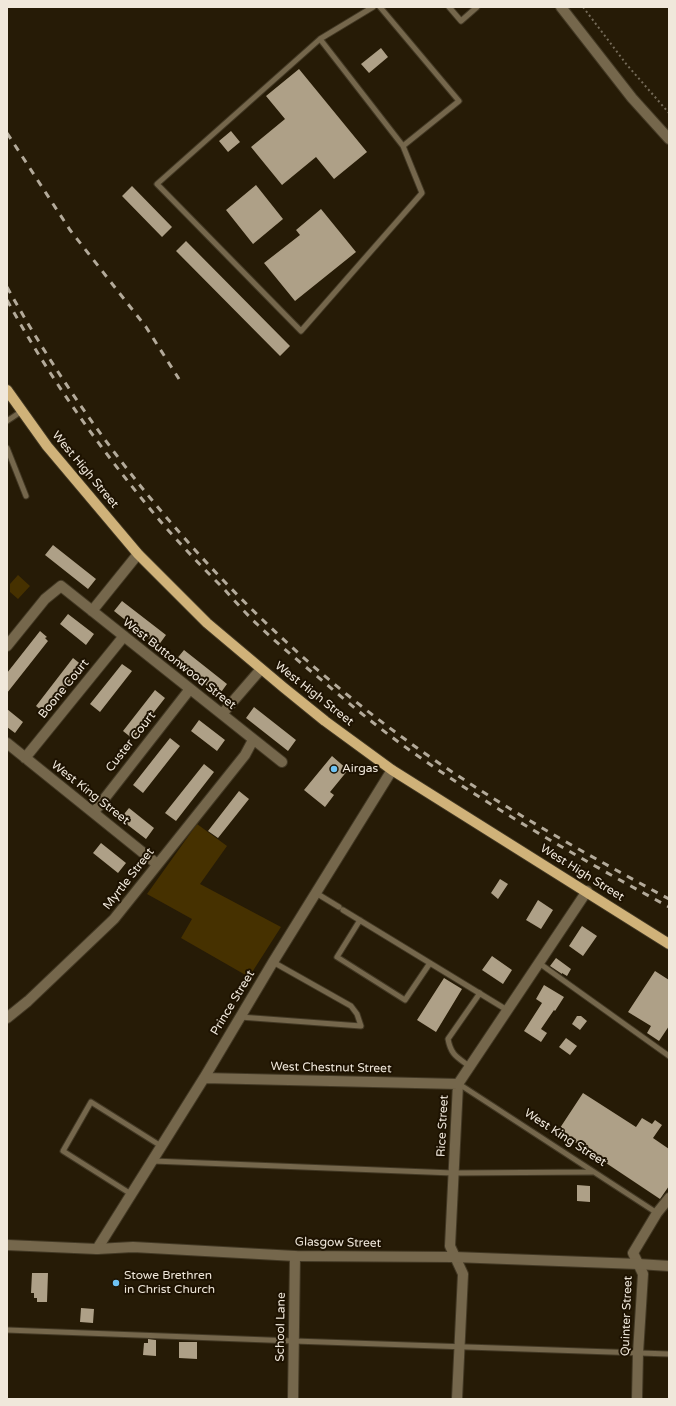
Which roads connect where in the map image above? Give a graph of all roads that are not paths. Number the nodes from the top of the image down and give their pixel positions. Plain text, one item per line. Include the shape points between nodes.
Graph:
1 (373, 7) edge
2 (380, 7) edge
3 (449, 7) edge
4 (476, 7) edge
5 (561, 7) edge
6 (320, 39) junction
7 (669, 139) edge
8 (403, 146) junction
9 (7, 390) edge
10 (22, 411) junction
11 (7, 421) edge
12 (7, 448) edge
13 (26, 496) dead end
14 (138, 554) junction
15 (92, 610) junction
16 (124, 636) junction
17 (7, 646) edge
18 (261, 669) junction
19 (190, 689) junction
20 (222, 714) junction
21 (253, 740) junction
22 (7, 743) edge
23 (25, 758) junction
24 (282, 762) dead end
25 (392, 770) junction
26 (94, 812) junction
27 (157, 864) junction
28 (587, 891) junction
29 (316, 893) junction
30 (360, 920) junction
31 (669, 944) edge
32 (273, 962) junction
33 (539, 962) junction
34 (430, 963) junction
35 (480, 993) junction
36 (507, 1010) junction
37 (240, 1017) junction
38 (7, 1018) edge
39 (669, 1056) edge
40 (469, 1066) junction
41 (204, 1078) junction
42 (458, 1084) junction
43 (161, 1146) junction
44 (152, 1161) junction
45 (593, 1172) junction
46 (453, 1173) junction
47 (131, 1194) junction
48 (669, 1198) edge
49 (657, 1213) junction
50 (7, 1245) edge
51 (97, 1249) junction
52 (296, 1256) junction
53 (454, 1257) junction
54 (638, 1264) junction
55 (669, 1266) edge
56 (7, 1330) edge
57 (294, 1341) junction
58 (460, 1346) junction
59 (638, 1353) junction
60 (669, 1354) edge
61 (293, 1399) edge
62 (457, 1399) edge
63 (637, 1399) edge

1 - 6 lane
2 - 8 lane via 459,101
3 - 4 lane via 460,21
5 - 7 street via 632,98
6 - 8 lane
6 - 8 lane via 157,184 301,331 422,193
9 - 10 main road, West High Street
10 - 11 lane
10 - 14 main road, West High Street via 47,446
12 - 13 lane
14 - 15 street
14 - 18 main road, West High Street via 208,623
15 - 16 street, West Buttonwood Street
15 - 17 street, West Buttonwood Street via 61,586 45,599
16 - 19 street, West Buttonwood Street
16 - 23 street, Boone Court
18 - 20 street
18 - 25 main road, West High Street via 325,722
19 - 20 street, West Buttonwood Street
19 - 26 street, Custer Court
20 - 21 street, West Buttonwood Street
21 - 24 street, West Buttonwood Street
21 - 27 street, Myrtle Street via 245,756
22 - 23 street, West King Street
23 - 26 street, West King Street
25 - 28 main road, West High Street
25 - 29 street, Prince Street
26 - 27 street, West King Street
27 - 38 street, Myrtle Street via 114,919
28 - 31 main road, West High Street
28 - 33 street, Rice Street
29 - 30 lane
29 - 32 street, Prince Street
30 - 34 lane
30 - 34 lane via 337,957 405,1000
32 - 37 street, Prince Street
32 - 37 lane via 351,1006 361,1026
33 - 36 street, Rice Street
33 - 39 lane
34 - 35 lane
35 - 36 lane
35 - 40 lane via 448,1039 454,1056
36 - 40 street, Rice Street
37 - 41 street, Prince Street
40 - 42 street, Rice Street
41 - 42 street, West Chestnut Street
41 - 43 street, Prince Street
42 - 45 lane, West King Street
42 - 46 street, Rice Street
43 - 44 street, Prince Street
43 - 47 lane via 92,1102 63,1152
44 - 46 lane
44 - 47 street, Prince Street
45 - 46 lane
45 - 49 lane, West King Street
46 - 53 street, Rice Street via 450,1246
47 - 51 street, Prince Street
48 - 49 street, Quinter Street
49 - 54 street, Quinter Street via 633,1253
50 - 51 street, Glasgow Street
51 - 52 street, Glasgow Street via 133,1247
52 - 53 street, Glasgow Street
52 - 57 street, School Lane
53 - 54 street, Glasgow Street
53 - 58 street, Rice Street via 463,1274
54 - 55 street, Glasgow Street
54 - 59 street, Quinter Street via 643,1274
56 - 57 lane
57 - 58 lane
57 - 61 street, School Lane
58 - 59 lane
58 - 62 street, Rice Street
59 - 60 lane
59 - 63 street, Quinter Street

